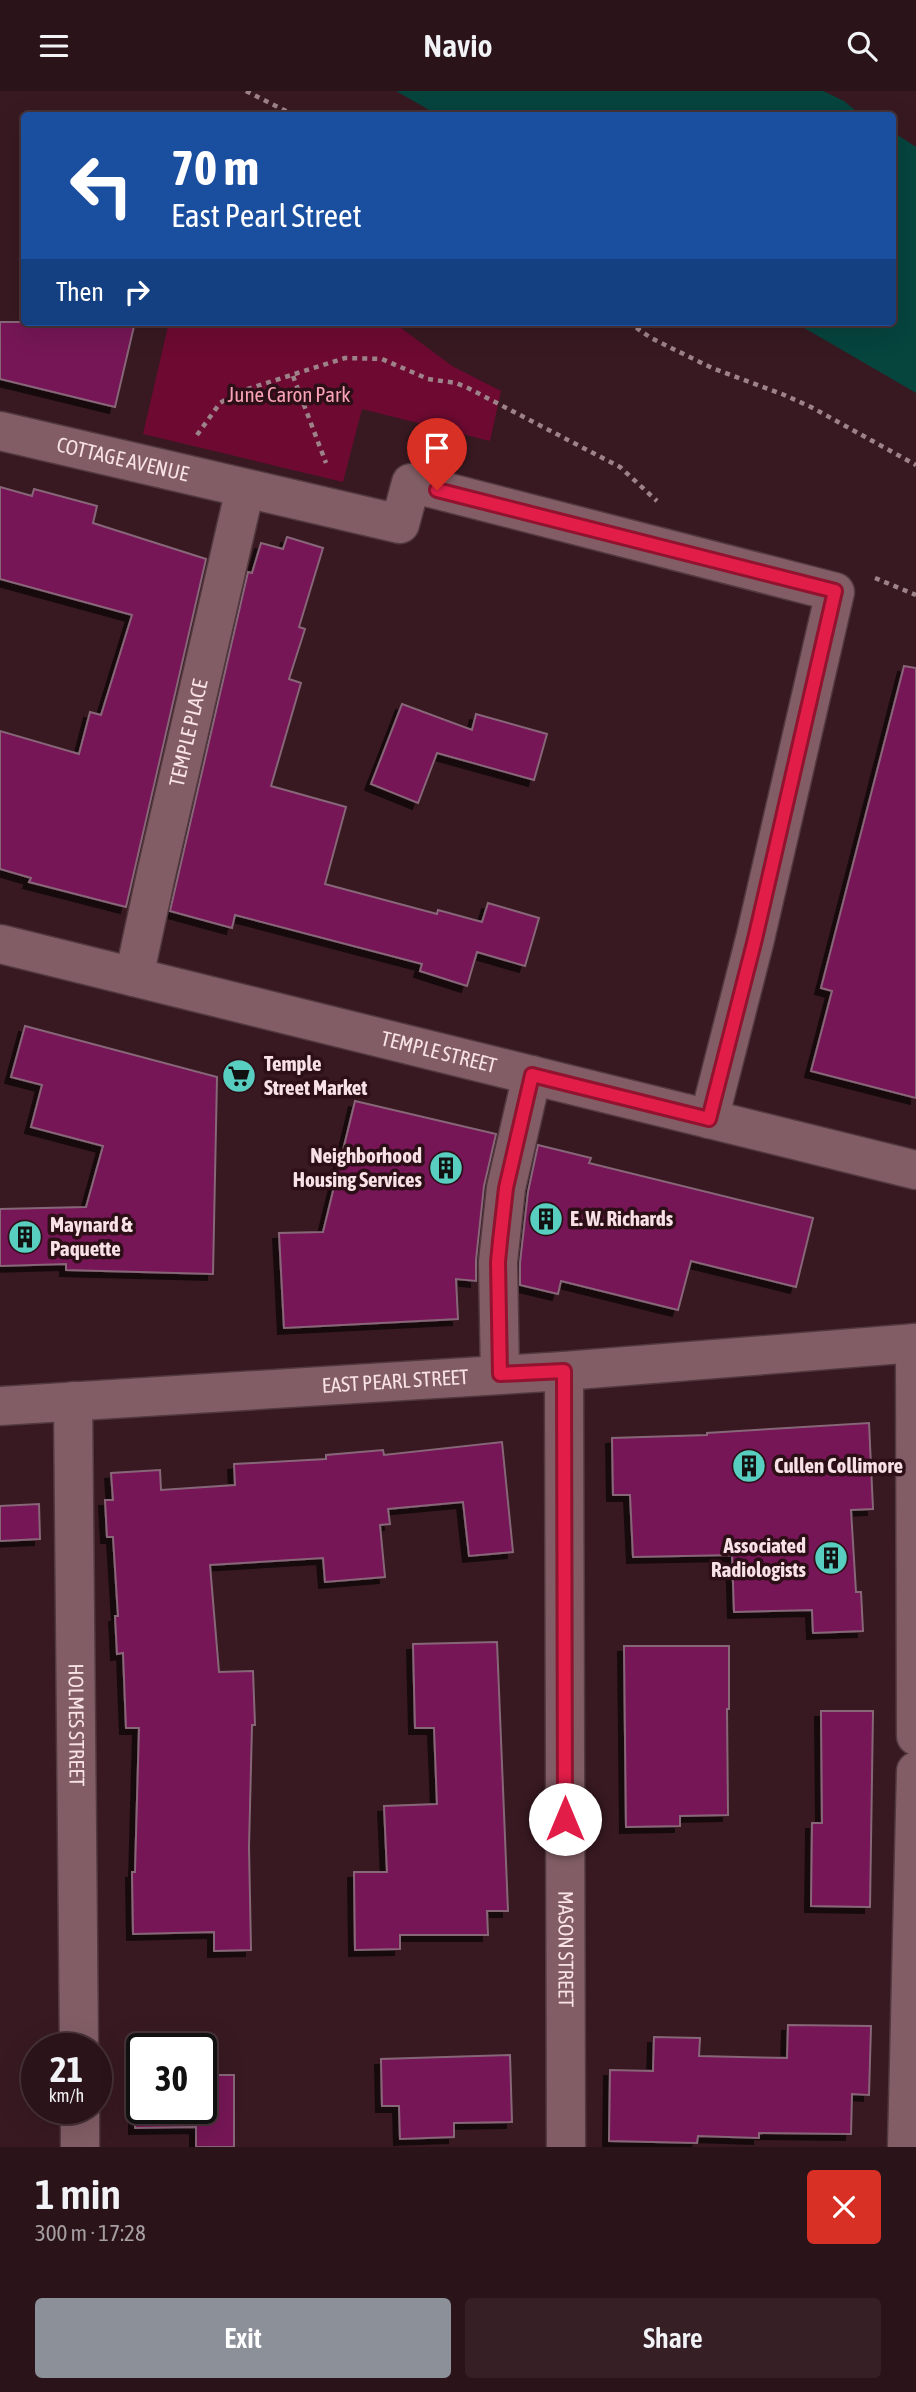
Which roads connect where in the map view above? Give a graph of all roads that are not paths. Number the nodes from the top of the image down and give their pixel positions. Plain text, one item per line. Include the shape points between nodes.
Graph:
1 (0, 431) edge
2 (246, 489) junction
3 (0, 944) edge
4 (134, 978) junction
5 (532, 1075) junction
6 (709, 1119) junction
7 (916, 1170) edge
8 (916, 1343) edge
9 (564, 1371) junction
10 (500, 1374) junction
11 (73, 1401) junction
12 (0, 1406) edge
13 (916, 1736) edge
14 (916, 1770) edge
15 (79, 2033) edge
16 (80, 2124) edge
17 (80, 2147) edge
18 (566, 2147) edge
19 (907, 2147) edge

1 - 2 street, COTTAGE AVENUE
2 - 4 street, TEMPLE PLACE
2 - 6 street, COTTAGE AVENUE via 400,524 411,483 835,591
3 - 4 street, TEMPLE STREET
4 - 5 street, TEMPLE STREET
5 - 6 street, TEMPLE STREET
5 - 10 street via 506,1188 499,1249
6 - 7 street, TEMPLE STREET
8 - 9 street, EAST PEARL STREET
8 - 13 street
9 - 10 street, EAST PEARL STREET
9 - 18 street, MASON STREET
10 - 11 street, EAST PEARL STREET
11 - 12 street, EAST PEARL STREET
11 - 15 street, HOLMES STREET
14 - 19 street
16 - 17 street

